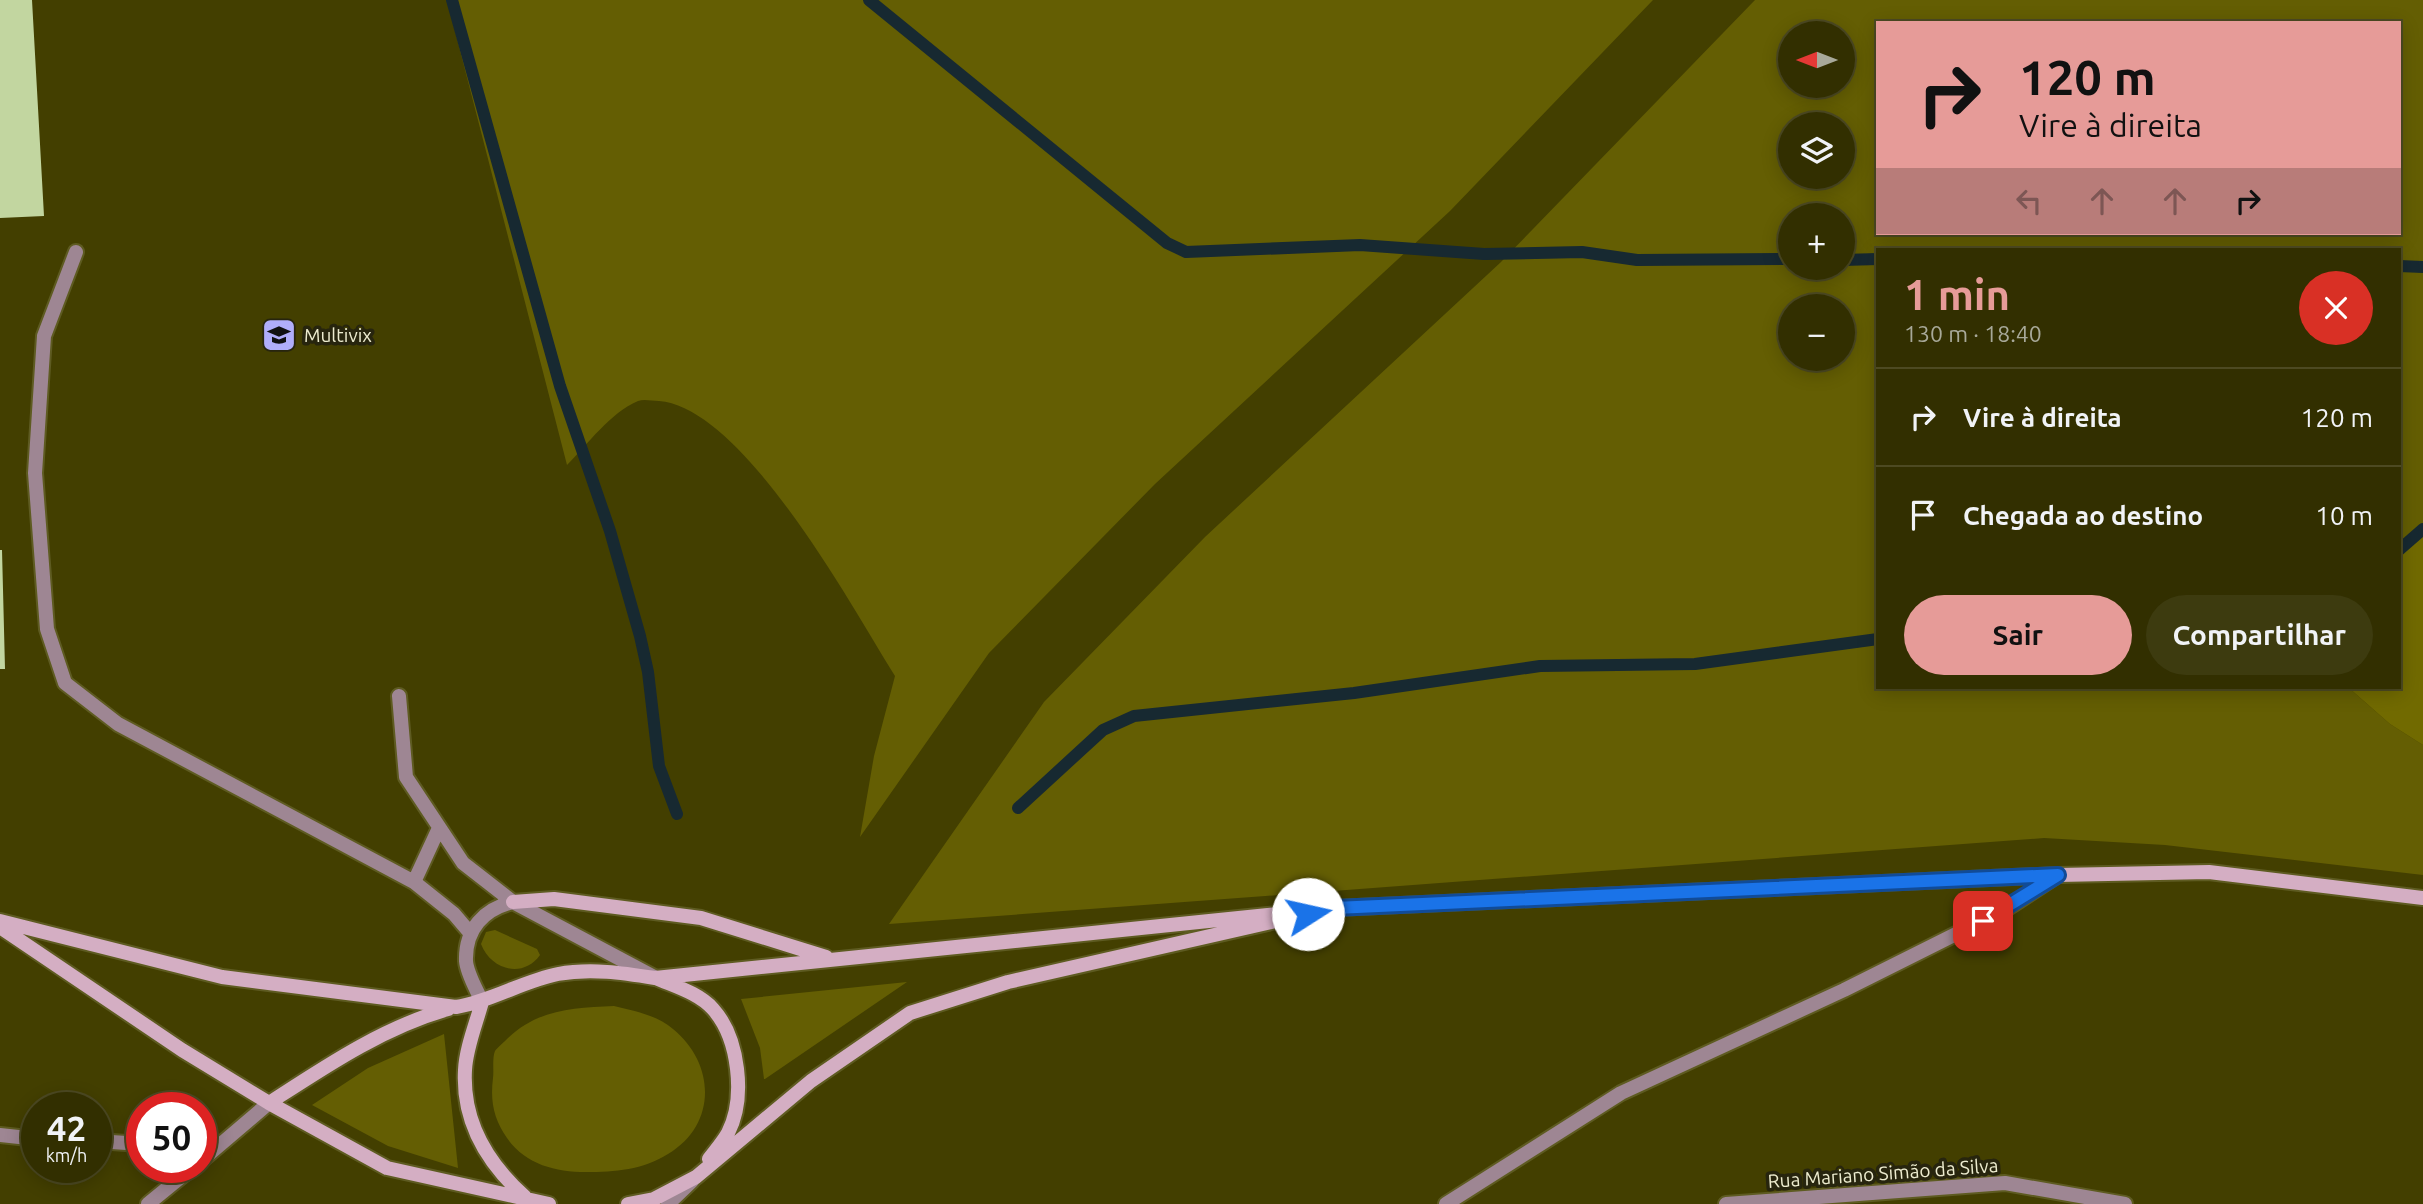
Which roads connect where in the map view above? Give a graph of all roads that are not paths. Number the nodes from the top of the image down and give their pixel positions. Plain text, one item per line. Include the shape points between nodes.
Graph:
1 (76, 252) dead end
2 (399, 696) dead end
3 (439, 828) junction
4 (2058, 875) junction
5 (414, 882) junction
6 (2423, 898) edge
7 (513, 902) junction
8 (1335, 908) junction
9 (0, 921) edge
10 (0, 927) edge
11 (471, 934) junction
12 (831, 958) junction
13 (655, 978) junction
14 (482, 1002) junction
15 (456, 1007) junction
16 (269, 1103) junction
17 (0, 1135) edge
18 (21, 1137) edge
19 (217, 1143) edge
20 (696, 1177) junction
21 (174, 1183) edge
22 (526, 1201) edge
23 (148, 1204) edge
24 (549, 1204) edge
25 (628, 1204) edge
26 (668, 1204) edge
27 (1446, 1204) edge
28 (1726, 1204) edge
29 (2126, 1204) edge

1 - 5 street via 44,336 35,473 47,629 65,683 118,724
2 - 3 street via 406,777
3 - 5 street
3 - 7 street via 463,863
4 - 6 main road via 2209,872
4 - 8 main road
4 - 27 street via 2006,909 1881,972 1622,1093
5 - 11 street
7 - 11 street via 487,911
7 - 12 main road via 554,899 701,918
7 - 13 street
8 - 12 main road
8 - 20 main road via 1008,982 910,1013 811,1081
9 - 15 main road via 222,977
10 - 16 main road
11 - 14 street via 466,963
12 - 13 main road
13 - 14 main road via 601,970 558,974
13 - 20 main road via 713,1009 733,1050 738,1104 728,1132
14 - 15 main road
14 - 22 main road via 464,1069 468,1108 479,1142 499,1174
15 - 16 main road via 414,1019 361,1045
16 - 19 street
16 - 22 main road via 387,1168
17 - 18 street
20 - 25 main road via 654,1199
20 - 26 street
21 - 23 street
22 - 24 main road
28 - 29 street, Rua Mariano Simão da Silva via 2005,1183

